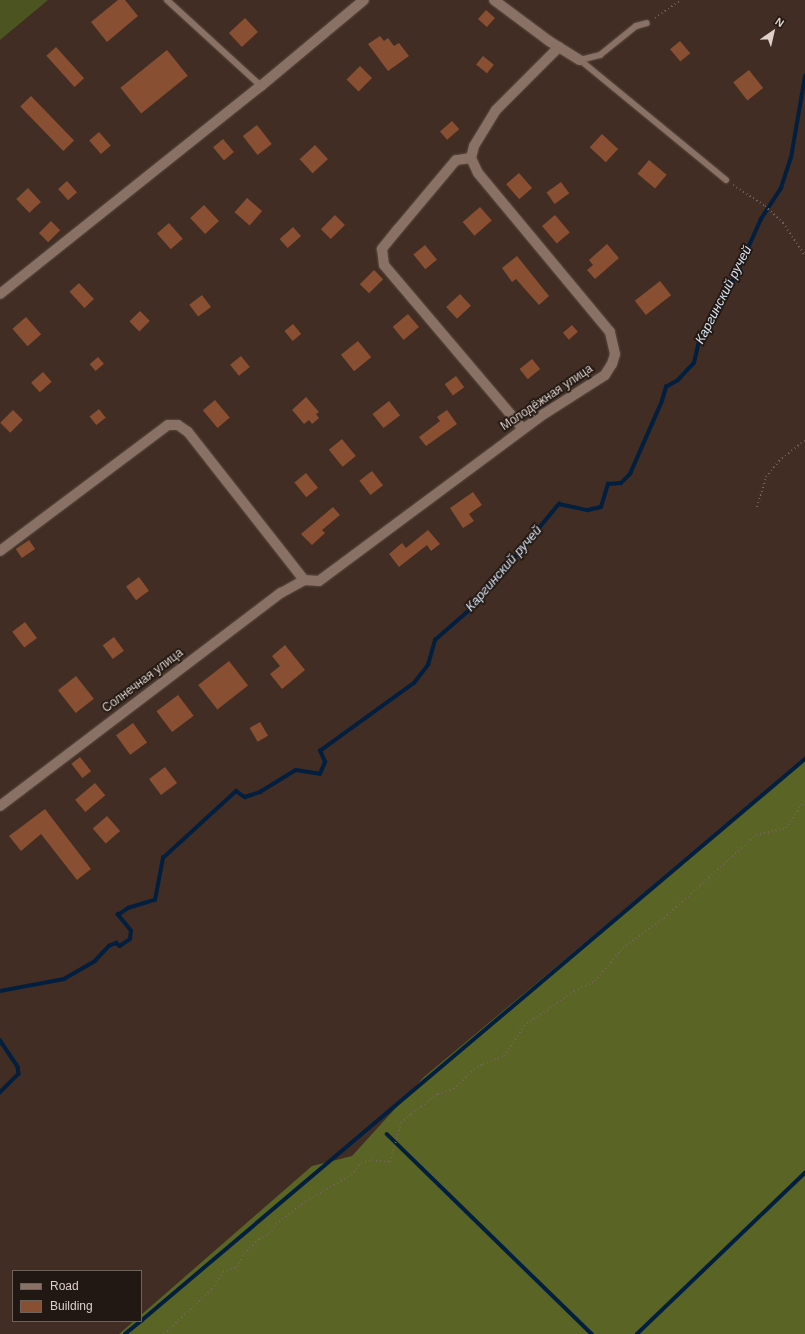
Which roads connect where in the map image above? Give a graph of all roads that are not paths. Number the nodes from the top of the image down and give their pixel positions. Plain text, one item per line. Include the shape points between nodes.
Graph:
1 (167, 0) edge
2 (364, 0) edge
3 (494, 0) edge
4 (647, 23) dead end
5 (559, 47) junction
6 (580, 60) junction
7 (261, 86) junction
8 (471, 158) junction
9 (726, 180) road end
10 (0, 294) edge
11 (523, 429) junction
12 (0, 551) edge
13 (304, 580) junction
14 (0, 806) edge

1 - 7 lane
2 - 7 street
3 - 5 street
4 - 6 lane via 636,26 600,55
5 - 6 street
5 - 8 street via 496,110 474,146
6 - 9 lane
7 - 10 street
8 - 11 street via 456,160 398,229 382,249 384,265
8 - 11 street, Молодёжная улица via 478,173 610,332 614,354 612,364 605,375
11 - 13 street, Молодёжная улица via 319,580
12 - 13 street via 168,425 178,425 188,432
13 - 14 street, Солнечная улица via 281,593

